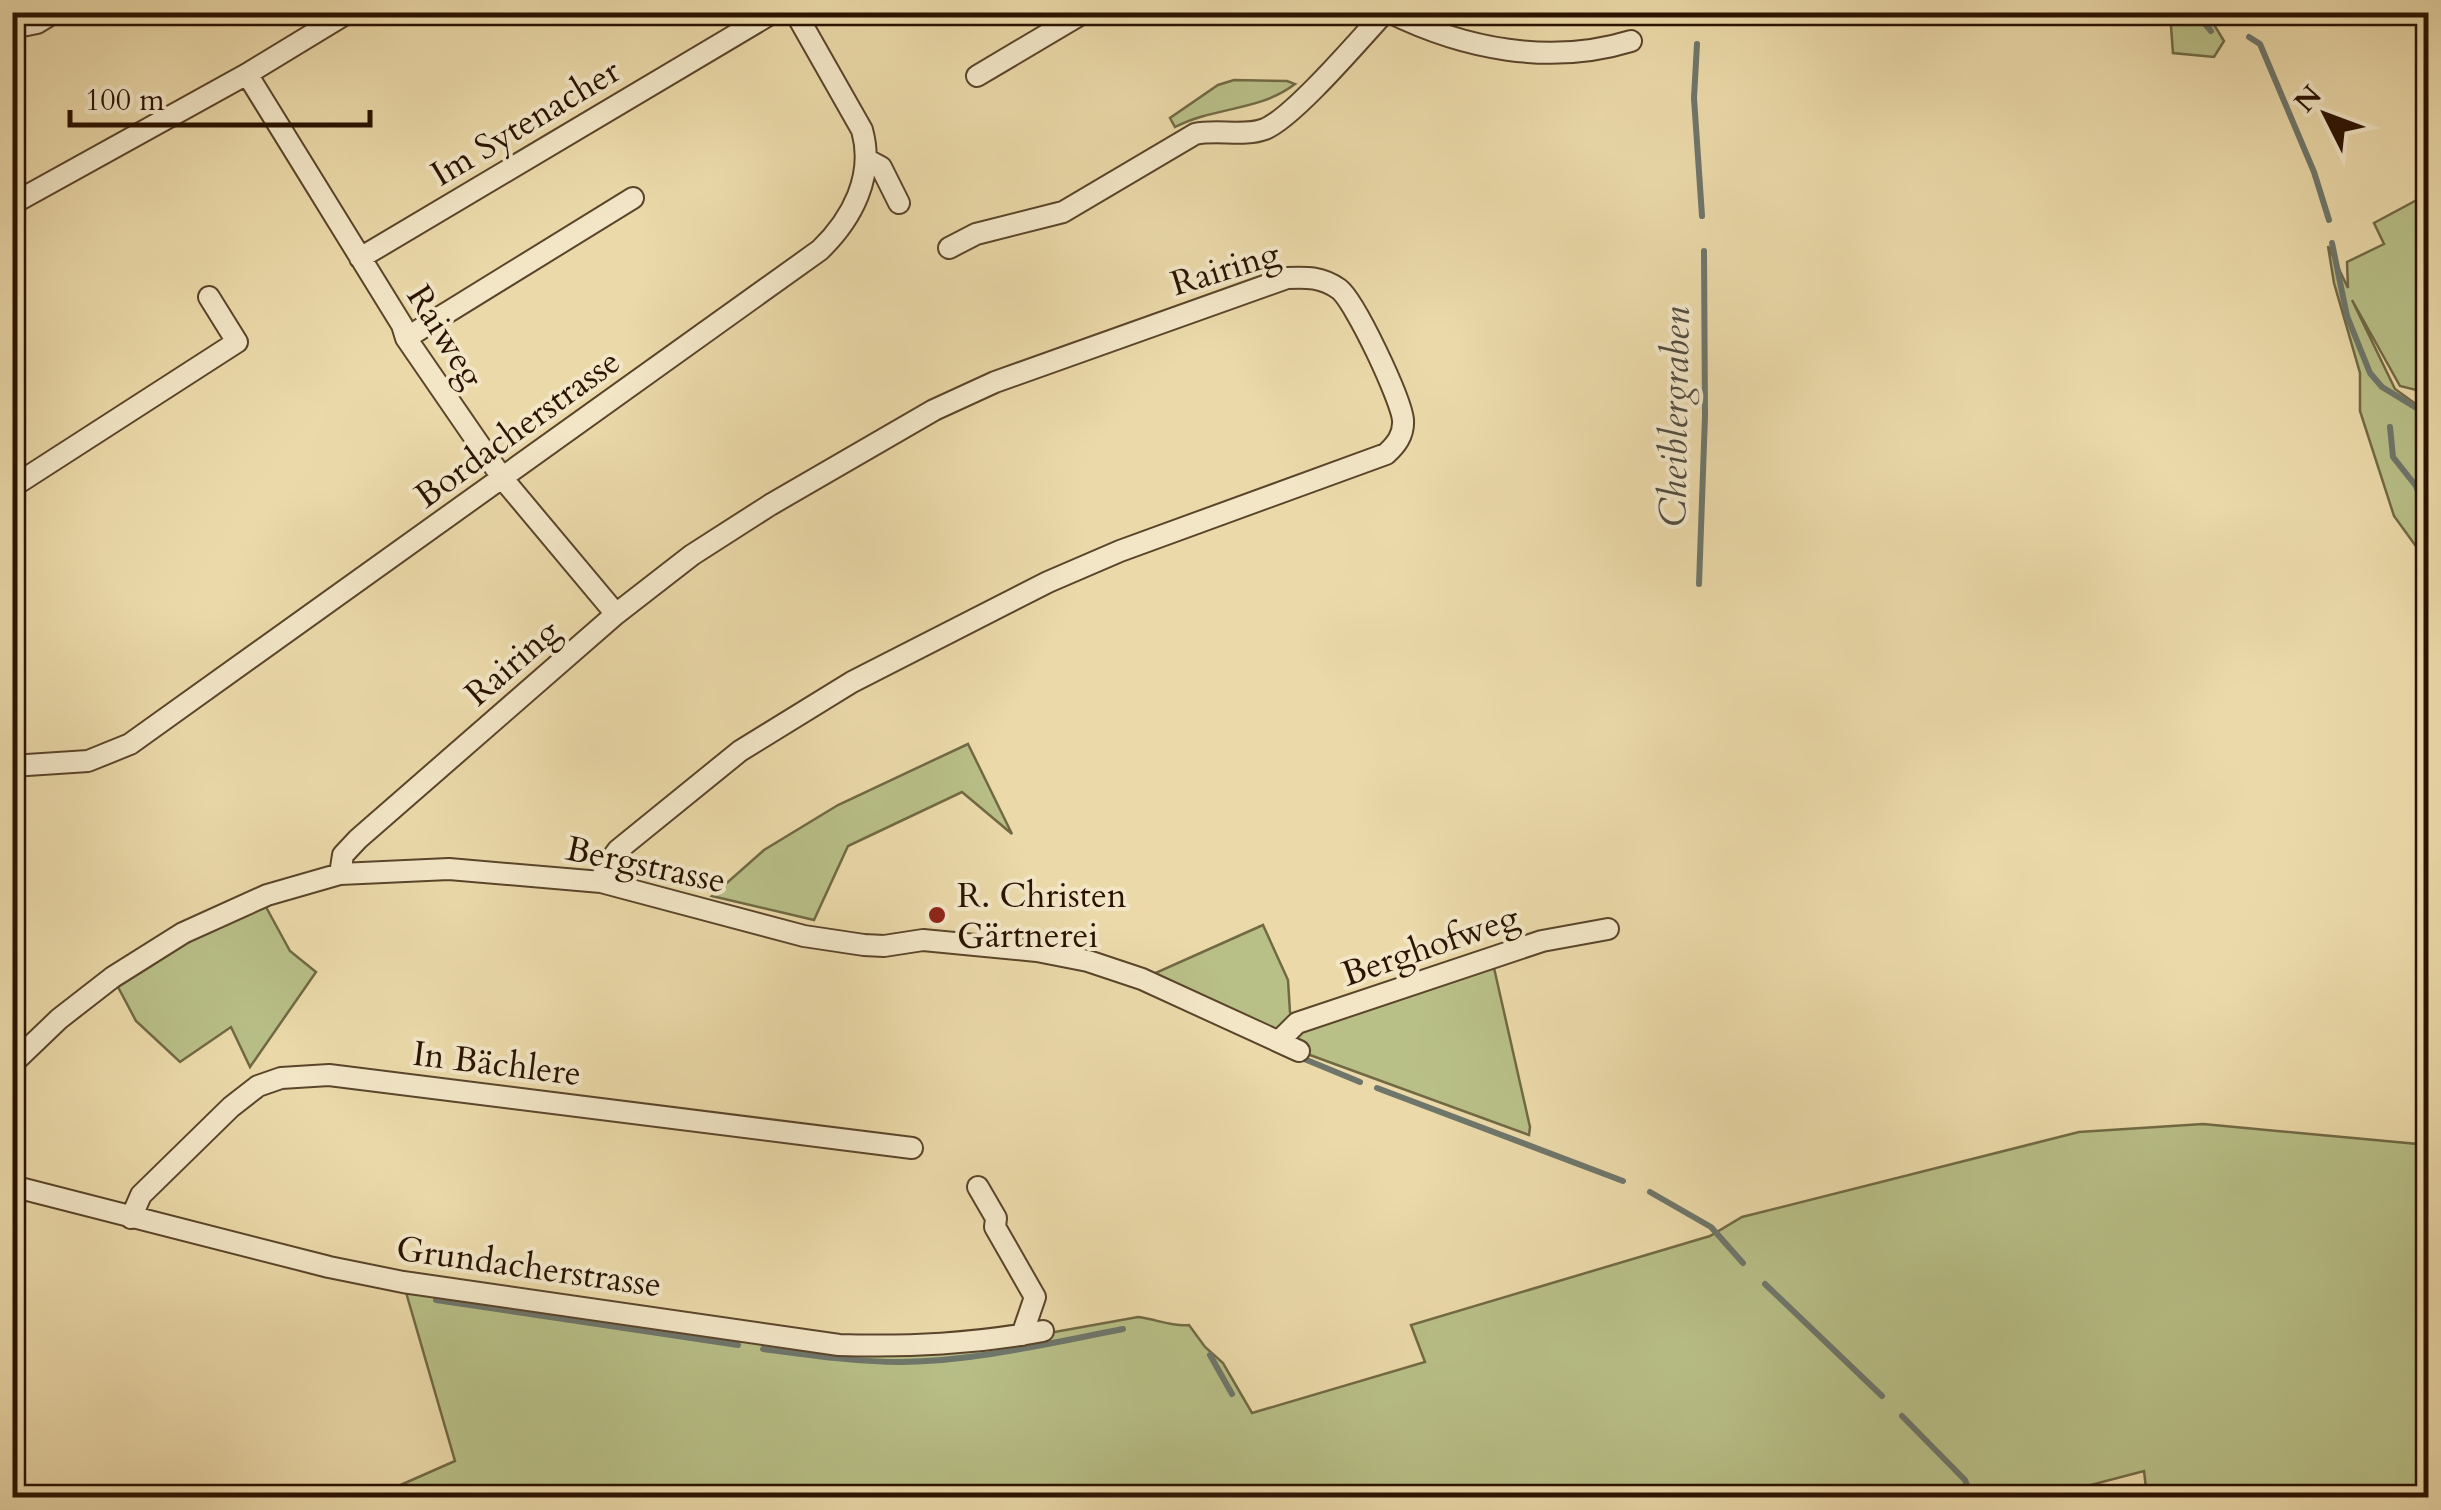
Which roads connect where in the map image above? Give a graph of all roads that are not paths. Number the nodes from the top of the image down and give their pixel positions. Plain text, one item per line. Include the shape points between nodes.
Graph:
1 (55, 12) edge
2 (348, 12) edge
3 (774, 12) edge
4 (795, 12) edge
5 (1085, 12) edge
6 (1387, 12) edge
7 (12, 28) edge
8 (1632, 41) dead end
9 (246, 74) junction
10 (977, 76) dead end
11 (866, 159) junction
12 (633, 198) dead end
13 (900, 203) dead end
14 (12, 204) edge
15 (949, 248) dead end
16 (360, 258) junction
17 (209, 297) dead end
18 (406, 338) junction
19 (503, 479) junction
20 (12, 487) edge
21 (616, 614) junction
22 (12, 766) edge
23 (340, 874) junction
24 (601, 882) junction
25 (1608, 929) dead end
26 (1280, 1040) junction
27 (1299, 1051) dead end
28 (12, 1064) edge
29 (912, 1148) dead end
30 (12, 1186) edge
31 (978, 1187) dead end
32 (131, 1218) junction

1 - 7 street
2 - 9 street
3 - 16 street, Im Sytenacher
4 - 11 street via 862,130
5 - 10 street
6 - 8 street via 1472,44 1516,51 1599,51
6 - 15 street via 1268,128 1194,134 1063,212 976,234
9 - 14 street
9 - 16 street, Raiweg
11 - 13 street via 880,167
11 - 19 street, Bordacherstrasse via 859,198 820,250
12 - 18 street
16 - 18 street, Raiweg
17 - 20 street via 236,342
18 - 19 street, Raiweg
19 - 21 street, Raiweg
19 - 22 street, Bordacherstrasse via 130,744 88,761
21 - 23 street, Rairing via 358,839 343,855
21 - 24 street, Rairing via 724,533 934,410 994,382 1287,278 1326,281 1351,300 1401,411 1401,435 1379,458 1048,582 792,716 618,850
23 - 24 street, Bergstrasse via 450,869
23 - 28 street, Bergstrasse via 267,894 182,933 88,994
24 - 26 street, Bergstrasse via 804,936 884,946 923,940 1037,950 1088,961
25 - 26 street, Berghofweg via 1542,941 1296,1024
26 - 27 street, Bergstrasse
29 - 32 street, In Bächlere via 328,1075 282,1078 258,1086 231,1108 141,1195
30 - 32 street, Grundacherstrasse
31 - 32 street, Grundacherstrasse via 1035,1297 1033,1333 958,1344 839,1345 403,1282

